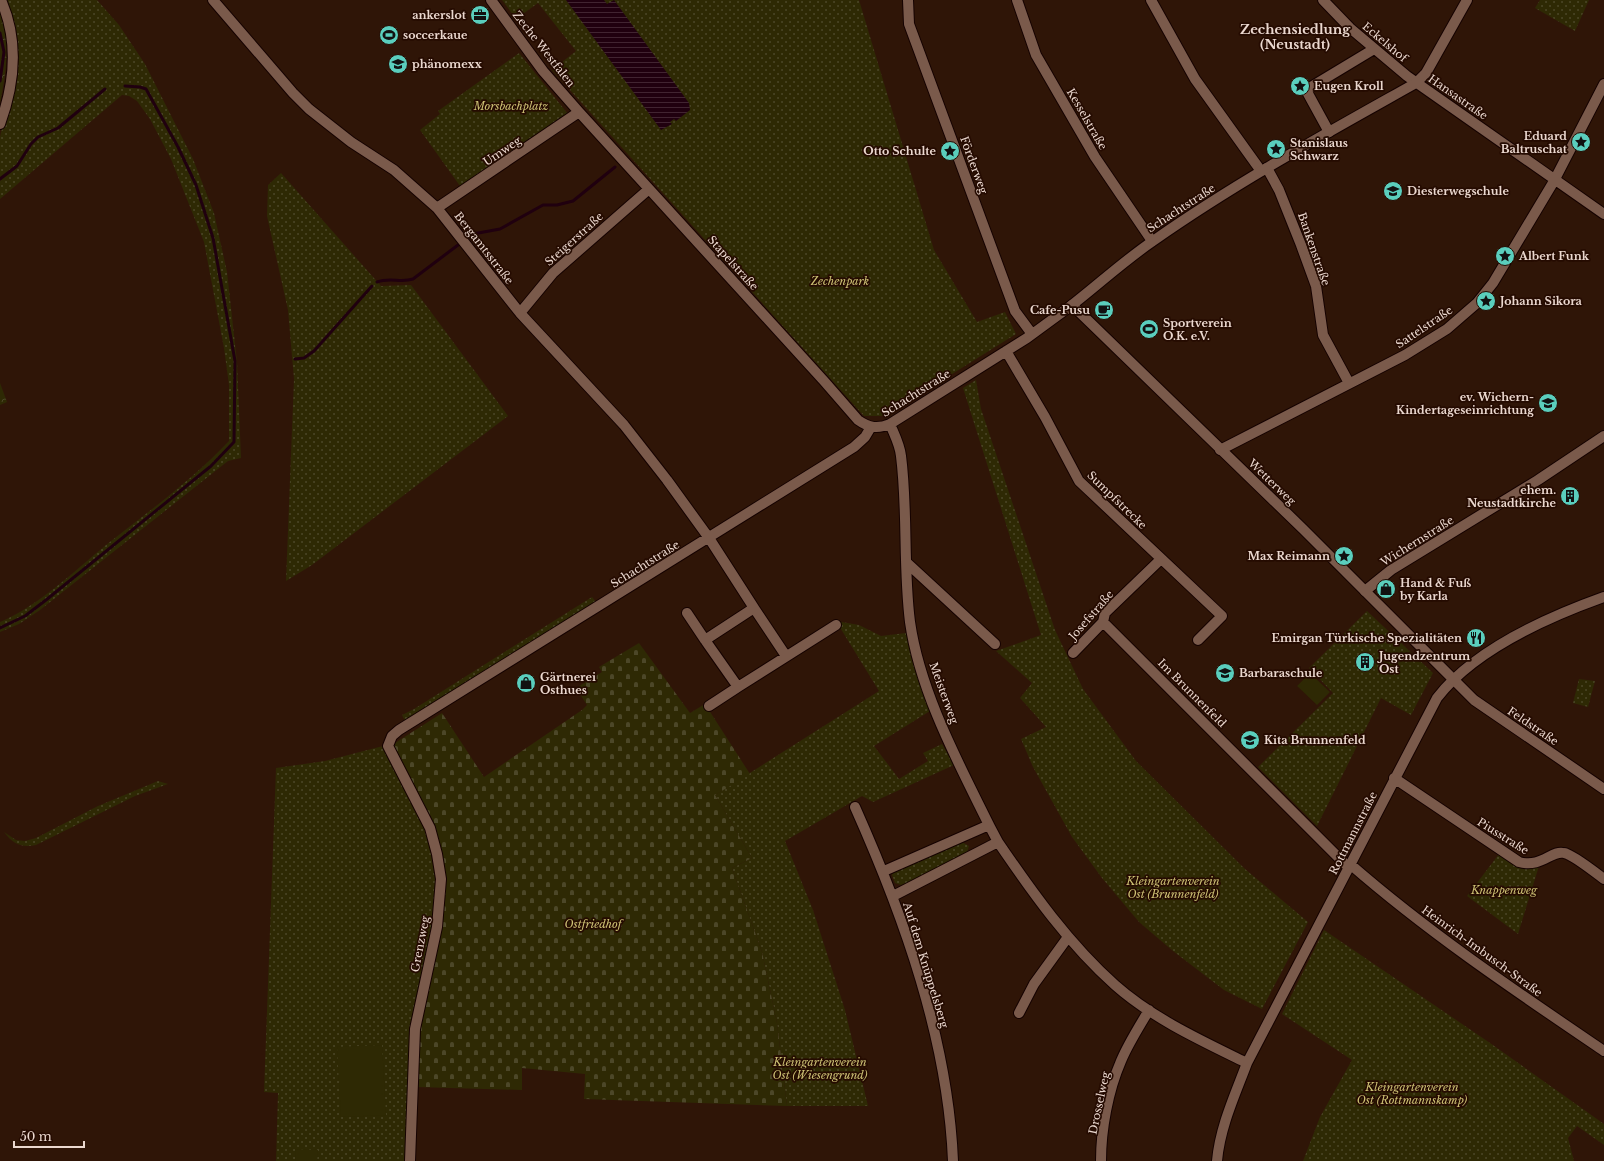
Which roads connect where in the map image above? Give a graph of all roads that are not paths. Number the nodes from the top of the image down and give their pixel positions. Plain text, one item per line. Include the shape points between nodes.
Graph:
1 (1, 0) edge
2 (213, 0) edge
3 (491, 0) edge
4 (908, 0) edge
5 (1017, 0) edge
6 (1151, 0) edge
7 (1323, 0) edge
8 (1467, 0) edge
9 (1374, 49) junction
10 (1416, 83) junction
11 (1604, 84) edge
12 (579, 112) junction
13 (0, 124) edge
14 (1329, 132) junction
15 (1264, 170) junction
16 (1554, 181) junction
17 (649, 189) junction
18 (437, 208) junction
19 (1604, 214) edge
20 (1152, 242) junction
21 (1072, 305) junction
22 (520, 313) junction
23 (1032, 334) junction
24 (1006, 351) junction
25 (1349, 383) junction
26 (890, 424) junction
27 (870, 427) junction
28 (1604, 436) edge
29 (1220, 450) junction
30 (709, 538) junction
31 (1160, 560) junction
32 (906, 562) junction
33 (1365, 591) junction
34 (1604, 597) edge
35 (754, 608) junction
36 (687, 613) dead end
37 (1103, 622) junction
38 (836, 625) dead end
39 (705, 640) junction
40 (1198, 640) dead end
41 (995, 644) dead end
42 (1073, 653) dead end
43 (786, 656) junction
44 (1452, 679) junction
45 (738, 687) junction
46 (709, 706) dead end
47 (388, 743) joint
48 (1394, 778) junction
49 (1604, 789) edge
50 (855, 807) dead end
51 (989, 825) junction
52 (998, 842) junction
53 (1349, 866) junction
54 (884, 871) junction
55 (1604, 879) edge
56 (892, 896) junction
57 (1068, 937) junction
58 (1149, 1010) junction
59 (1019, 1013) dead end
60 (1604, 1051) edge
61 (1248, 1063) junction
62 (410, 1161) edge
63 (953, 1161) edge
64 (1102, 1161) edge
65 (1217, 1161) edge

1 - 13 street via 14,48 11,87
2 - 18 street, Bergamtsstraße via 292,93 309,109 351,142 394,170
3 - 12 street, Zeche Westfalen via 543,71
4 - 23 street, Förderweg via 909,24 1015,311
5 - 20 street, Kesselstraße via 1036,55 1095,157
6 - 15 street, Bankenstraße via 1195,79
7 - 9 street, Eckelshof
8 - 10 street via 1426,73
9 - 10 street, Eckelshof
9 - 14 street via 1306,90
10 - 14 street, Schachtstraße
10 - 16 street, Hansastraße
11 - 16 street, Sattelstraße
12 - 17 street, Stapelstraße
12 - 18 street, Umweg
14 - 15 street, Schachtstraße
15 - 20 street, Schachtstraße
15 - 25 street, Bankenstraße via 1279,190 1301,245 1316,286 1323,335
16 - 19 street, Hansastraße
16 - 25 street, Sattelstraße via 1493,282 1477,303 1447,329 1417,348
17 - 22 street, Steigerstraße via 553,273
17 - 27 street, Stapelstraße via 858,420
18 - 22 street, Bergamtsstraße
20 - 21 street, Schachtstraße
21 - 23 street, Schachtstraße
21 - 29 street, Wetterweg
22 - 30 street, Bergamtsstraße via 624,425
23 - 24 street, Schachtstraße
24 - 26 street, Schachtstraße
24 - 31 street, Sumpfstrecke via 1079,481
25 - 29 street, Sattelstraße
26 - 27 street, Schachtstraße
26 - 32 street, Meisterweg via 901,454
27 - 30 street, Schachtstraße via 864,438 854,447
28 - 33 street, Wichernstraße via 1392,570
29 - 33 street, Wetterweg
30 - 35 street, Bergamtsstraße
30 - 47 street, Schachtstraße via 399,730
31 - 37 street, Josefstraße via 1106,613
31 - 40 street, Sumpfstrecke via 1222,616
32 - 41 street
32 - 51 street, Meisterweg via 910,621 923,676 953,750
33 - 44 street, Wetterweg
34 - 44 street, Rottmannstraße via 1536,624
35 - 39 street
35 - 43 street, Bergamtsstraße
36 - 39 street
37 - 42 street, Josefstraße
37 - 53 street, Im Brunnenfeld
38 - 43 street
39 - 45 street
43 - 45 street
44 - 48 street, Rottmannstraße via 1437,698
44 - 49 street, Feldstraße via 1474,700
45 - 46 street
47 - 62 street, Grenzweg via 389,750 430,828 441,879 437,927 415,1028
48 - 53 street, Rottmannstraße
48 - 55 street, Piusstraße via 1519,862 1537,864 1557,853 1565,853
50 - 54 street, Auf dem Knüppelsberg
51 - 52 street, Meisterweg
51 - 54 street
52 - 56 street
52 - 57 street, Meisterweg
53 - 60 street, Heinrich-Imbusch-Straße via 1401,908 1503,982
53 - 61 street, Rottmannstraße
54 - 56 street, Auf dem Knüppelsberg
56 - 63 street, Auf dem Knüppelsberg via 921,981 936,1040 948,1107
57 - 58 street, Meisterweg via 1115,985
57 - 59 street via 1034,984
58 - 61 street, Meisterweg
58 - 64 street, Drosselweg via 1120,1062 1104,1123
61 - 65 street, Rottmannstraße via 1225,1122

